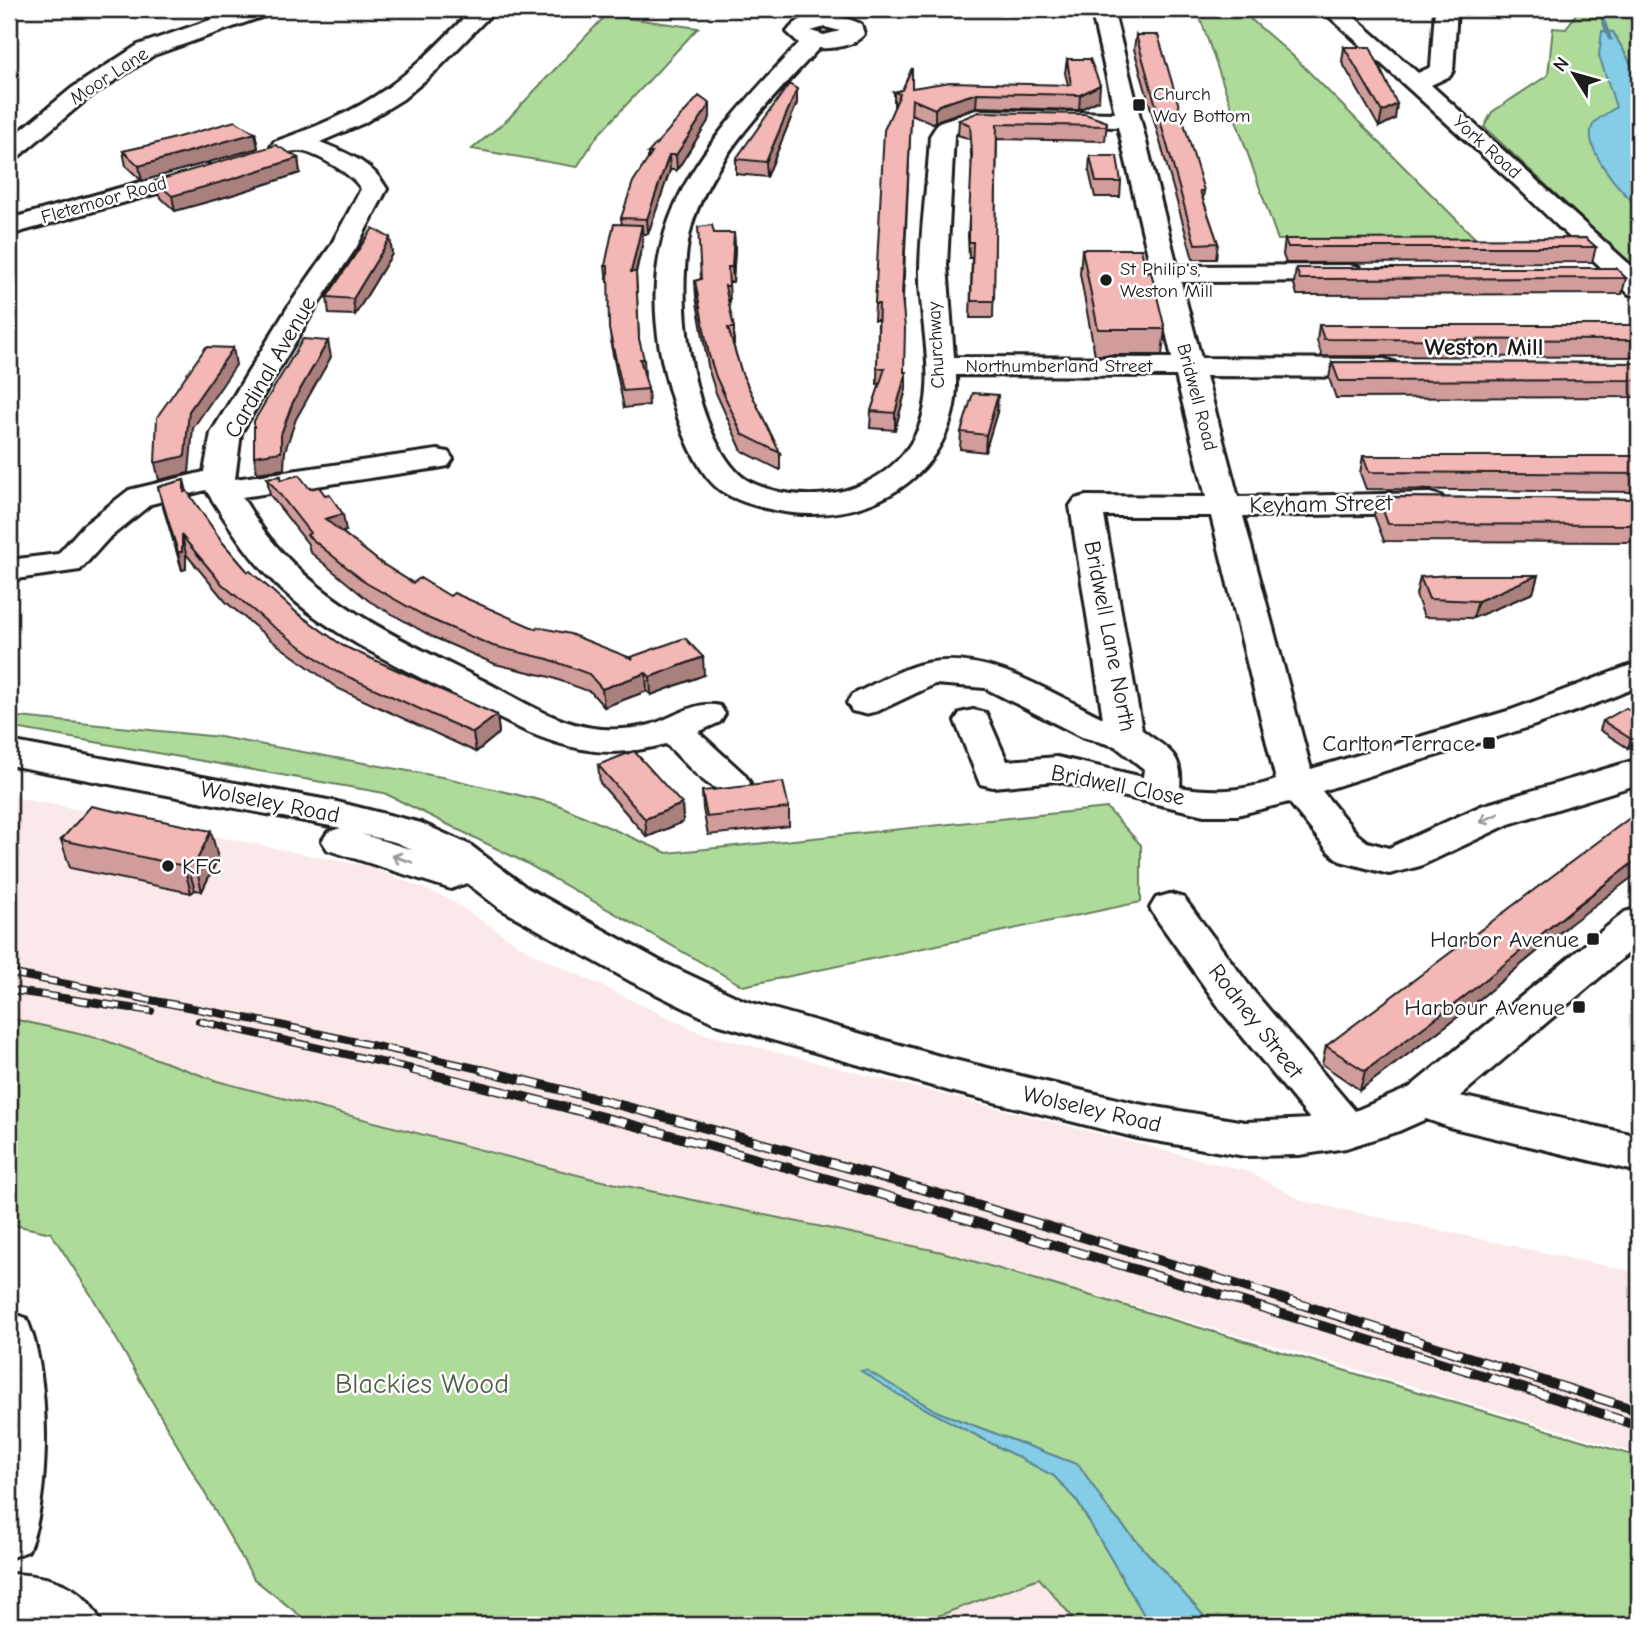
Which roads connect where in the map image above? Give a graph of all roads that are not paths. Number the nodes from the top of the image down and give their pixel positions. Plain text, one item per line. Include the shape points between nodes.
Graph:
1 (262, 9) edge
2 (485, 9) edge
3 (1102, 9) edge
4 (1332, 9) edge
5 (1446, 9) edge
6 (842, 15) edge
7 (1415, 83) junction
8 (1130, 120) junction
9 (19, 133) edge
10 (300, 142) junction
11 (9, 152) edge
12 (261, 155) edge
13 (222, 167) edge
14 (9, 227) edge
15 (1381, 273) edge
16 (1584, 273) edge
17 (1165, 274) junction
18 (1631, 280) edge
19 (942, 366) junction
20 (1189, 367) junction
21 (1413, 368) edge
22 (437, 459) dead end
23 (221, 484) junction
24 (1461, 503) edge
25 (1086, 506) joint
26 (1227, 507) junction
27 (9, 570) edge
28 (1639, 673) edge
29 (865, 703) dead end
30 (707, 714) dead end
31 (973, 721) dead end
32 (674, 731) junction
33 (1124, 735) junction
34 (9, 753) edge
35 (1639, 771) edge
36 (9, 775) edge
37 (730, 783) dead end
38 (1296, 785) junction
39 (1161, 792) junction
40 (513, 898) junction
41 (1170, 908) dead end
42 (1631, 938) edge
43 (1425, 1100) junction
44 (1346, 1131) junction
45 (1639, 1154) edge
46 (9, 1333) edge
47 (9, 1534) edge
48 (9, 1598) edge
49 (74, 1625) edge

1 - 9 street, Moor Lane via 146,50
2 - 10 street via 394,95
3 - 8 street, Bridwell Road
4 - 7 street, York Road
5 - 7 street via 1442,71
6 - 19 street, Churchway via 853,34 827,43 813,42 719,149 680,220 671,257 674,350 681,388 701,439 724,478 775,502 822,506 860,499 892,482 913,462 931,434
7 - 18 street, York Road
8 - 17 street, Bridwell Road
8 - 19 street, Churchway via 976,117 948,127 942,136 933,284
9 - 11 street, Moor Lane
10 - 12 street
10 - 23 street, Cardinal Avenue via 355,168 370,179 374,189 343,248 226,433
13 - 14 street, Fletemoor Road
15 - 17 street
16 - 18 street
17 - 20 street, Bridwell Road
19 - 20 street, Northumberland Street
20 - 21 street, Northumberland Street
20 - 26 street, Bridwell Road
22 - 23 street
23 - 27 street via 140,497 96,531 68,563
23 - 32 street via 266,555 307,594 363,634 525,717 583,738 618,740
24 - 26 street, Keyham Street
25 - 26 street, Keyham Street
25 - 33 street, Bridwell Lane North
26 - 38 street, Bridwell Road
28 - 38 street, Bridwell Close via 1456,740
29 - 33 street via 929,673 969,674 995,679 1095,729
30 - 32 street
31 - 39 street, Bridwell Close via 993,775 1056,769
32 - 37 street
33 - 39 street, Bridwell Lane North via 1160,762
34 - 40 street, Wolseley Road via 407,832 456,854
35 -> 38 street via 1494,815 1389,861 1354,852
40 -> 36 street, Wolseley Road via 354,844
38 - 39 street, Bridwell Close via 1245,803 1220,804
40 - 44 street, Wolseley Road via 732,1013 950,1075 1138,1121 1245,1139
41 - 44 street, Rodney Street via 1239,1003
42 - 43 street, Wolseley Road
43 - 44 street, Wolseley Road
43 - 45 street via 1449,1110
46 - 47 street via 17,1413 16,1502
48 - 49 street via 44,1601

